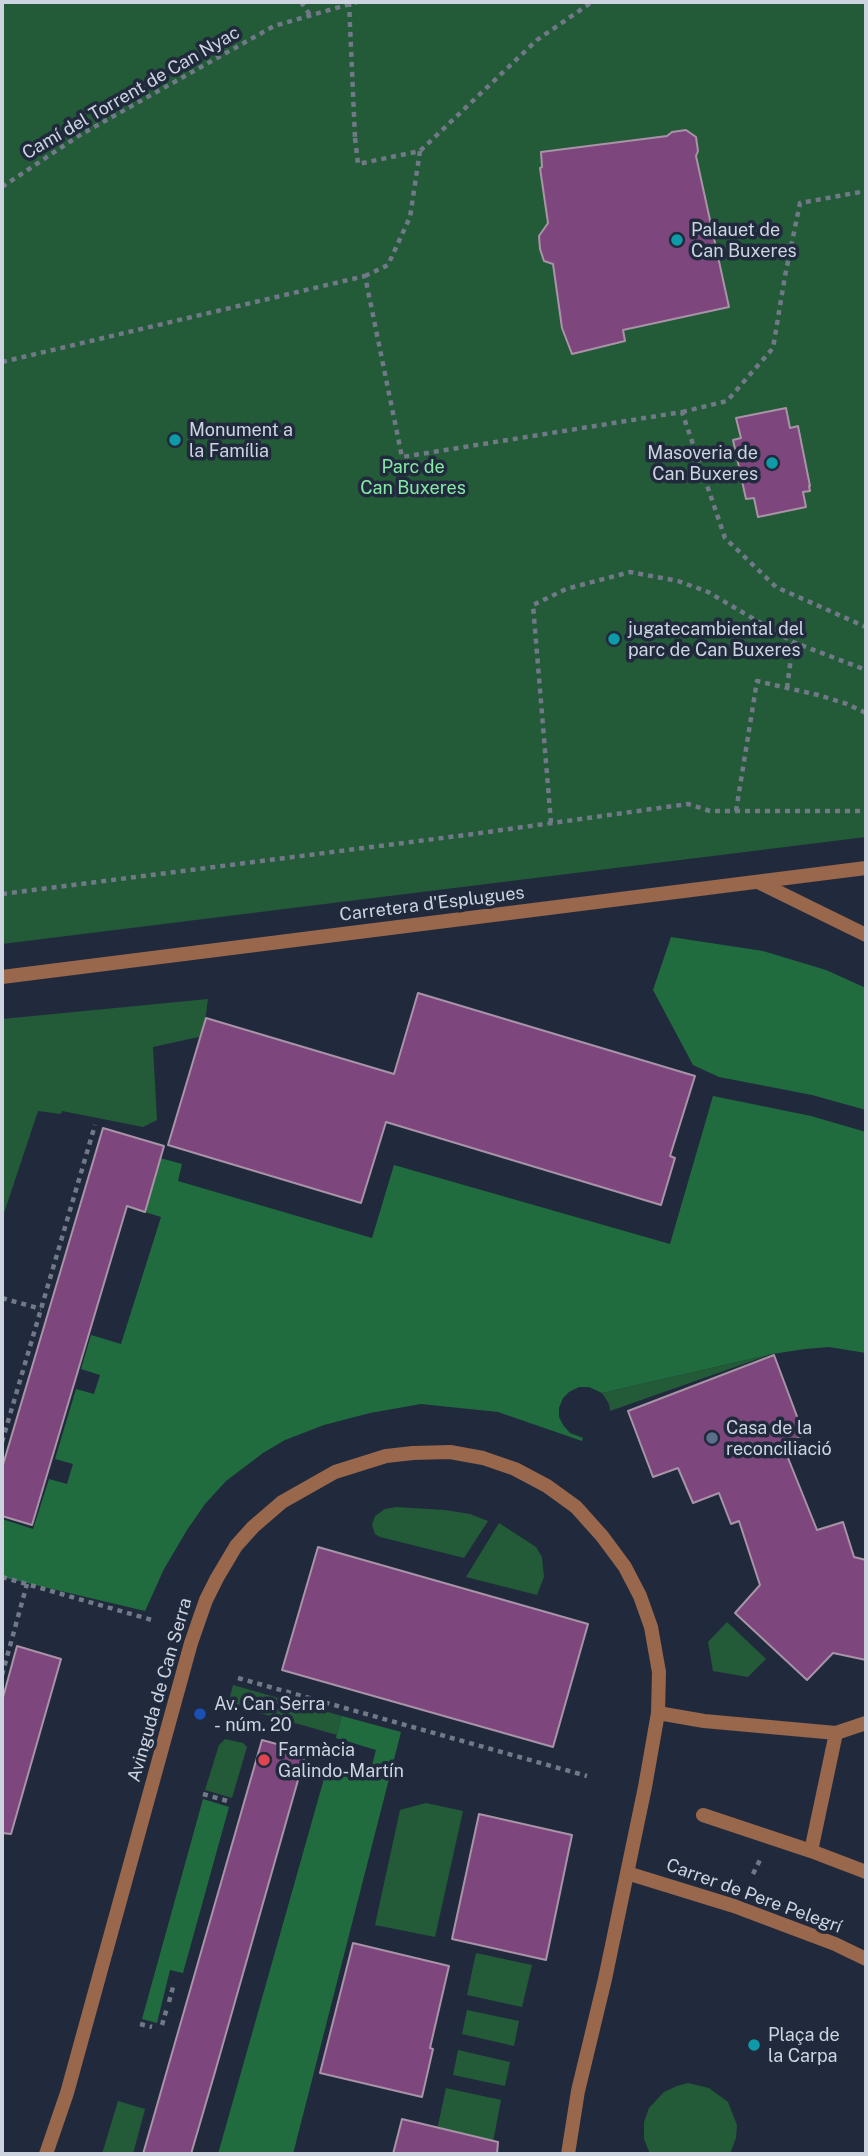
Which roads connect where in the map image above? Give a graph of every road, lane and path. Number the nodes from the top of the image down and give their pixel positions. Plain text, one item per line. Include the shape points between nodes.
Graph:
1 (301, 2) edge
2 (349, 2) edge
3 (357, 2) edge
4 (592, 2) edge
5 (310, 15) junction
6 (420, 151) junction
7 (2, 187) edge
8 (866, 191) edge
9 (365, 276) junction
10 (2, 362) edge
11 (682, 412) junction
12 (866, 627) edge
13 (793, 642) junction
14 (866, 670) edge
15 (787, 688) junction
16 (866, 713) edge
17 (736, 811) junction
18 (866, 811) edge
19 (551, 823) junction
20 (866, 868) edge
21 (757, 882) junction
22 (2, 894) edge
23 (866, 935) edge
24 (2, 977) edge
25 (95, 1125) dead end
26 (2, 1298) edge
27 (41, 1308) junction
28 (2, 1442) edge
29 (2, 1577) edge
30 (27, 1584) junction
31 (152, 1620) dead end
32 (2, 1675) edge
33 (238, 1678) dead end
34 (658, 1713) junction
35 (866, 1723) edge
36 (836, 1733) junction
37 (587, 1776) dead end
38 (203, 1794) dead end
39 (231, 1802) dead end
40 (702, 1815) dead end
41 (811, 1851) junction
42 (866, 1872) edge
43 (627, 1873) junction
44 (866, 1959) edge
45 (173, 1987) dead end
46 (141, 2024) dead end
47 (162, 2025) dead end
48 (152, 2027) dead end
49 (46, 2154) edge
50 (568, 2154) edge

1 - 5 path
2 - 6 path, bridge via 358,164
3 - 5 path, Camí del Torrent de Can Nyac
4 - 6 path via 537,40
5 - 7 path, Camí del Torrent de Can Nyac via 274,26 80,135
6 - 9 path via 410,217 388,265
8 - 11 path via 800,202 773,348 727,401
9 - 10 path
9 - 11 path via 402,457
11 - 12 path via 725,538 776,587
13 - 14 path
13 - 15 path
13 - 19 path via 708,592 630,572 566,589 533,605
15 - 16 path
15 - 17 path via 757,681
17 - 18 path
17 - 19 path via 710,811 688,804
19 - 22 path
20 - 21 street, Carretera d'Esplugues
21 - 23 street
21 - 24 street, Carretera d'Esplugues
25 - 27 path
26 - 27 path
27 - 28 path
29 - 30 path
30 - 31 path
30 - 32 path
33 - 37 path
34 - 36 street
34 - 43 street, Avinguda de Can Serra
34 - 49 street, Avinguda de Can Serra via 659,1672 640,1596 602,1536 576,1507 547,1486 483,1458 413,1452 335,1472 282,1502 236,1546 206,1600
35 - 36 street
36 - 41 street
38 - 39 path
40 - 41 street
41 - 42 street
43 - 44 street, Carrer de Pere Pelegrí via 734,1906
43 - 50 street, Avinguda de Can Serra
45 - 47 path
46 - 48 path

